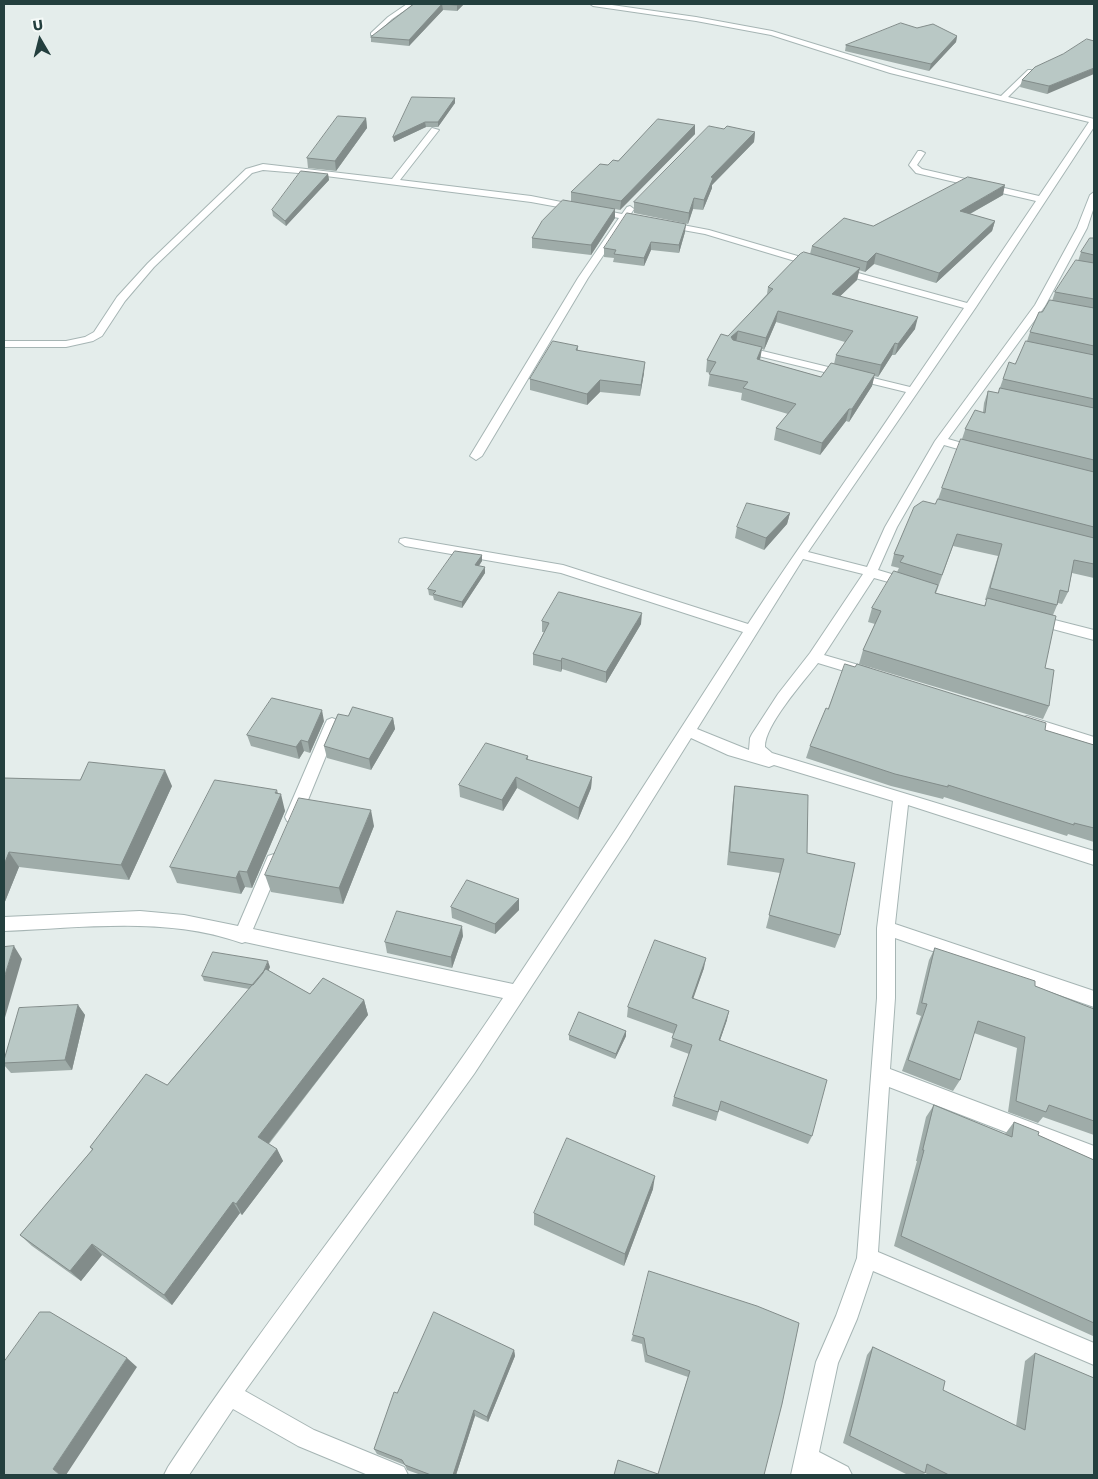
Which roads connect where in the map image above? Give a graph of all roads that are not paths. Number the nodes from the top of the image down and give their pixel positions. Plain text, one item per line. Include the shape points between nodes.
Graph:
1 (410, 4) edge
2 (594, 4) edge
3 (609, 5) edge
4 (373, 34) edge
5 (1028, 72) edge
6 (1002, 98) junction
7 (1094, 121) edge
8 (435, 130) edge
9 (920, 153) dead end
10 (394, 182) junction
11 (1094, 195) edge
12 (1041, 199) junction
13 (638, 201) edge
14 (624, 215) junction
15 (1088, 229) edge
16 (971, 307) junction
17 (4, 344) edge
18 (736, 348) edge
19 (977, 390) junction
20 (914, 391) junction
21 (995, 394) edge
22 (941, 441) junction
23 (989, 453) edge
24 (476, 456) dead end
25 (405, 542) dead end
26 (807, 556) junction
27 (871, 572) junction
28 (924, 589) edge
29 (1018, 615) edge
30 (751, 630) junction
31 (1094, 635) edge
32 (815, 657) junction
33 (878, 677) edge
34 (1010, 717) edge
35 (332, 724) edge
36 (688, 731) junction
37 (1094, 743) edge
38 (784, 763) junction
39 (901, 796) junction
40 (287, 830) edge
41 (280, 848) edge
42 (1094, 858) edge
43 (4, 924) edge
44 (886, 928) junction
45 (242, 936) junction
46 (517, 994) junction
47 (1094, 999) edge
48 (879, 1074) junction
49 (1094, 1156) edge
50 (867, 1258) junction
51 (1094, 1354) edge
52 (229, 1394) junction
53 (805, 1466) edge
54 (176, 1475) edge
55 (396, 1475) edge
56 (840, 1475) edge

1 - 4 street
2 - 3 street
3 - 6 street via 746,27 892,71
5 - 6 street
6 - 7 street
7 - 12 street
8 - 10 street
9 - 12 street via 913,165 919,171
10 - 14 street via 531,199
10 - 17 street via 276,168 253,169 165,250 132,285 93,338 76,343
11 - 15 street
12 - 16 street
13 - 14 street
14 - 16 street via 706,232
14 - 24 street
15 - 19 street via 1045,306 1017,347
16 - 20 street
18 - 20 street
19 - 21 street
19 - 22 street
20 - 26 street
22 - 23 street
22 - 27 street via 913,499 891,527
25 - 30 street via 562,569
26 - 27 street
26 - 30 street
27 - 28 street
27 - 32 street
29 - 31 street
30 - 36 street
32 - 33 street
32 - 38 street via 757,738 759,752
34 - 37 street
35 - 40 street
36 - 38 street via 750,757
36 - 46 street
38 - 39 street
39 - 42 street
39 - 44 street
41 - 45 street
43 - 45 street via 140,918 184,922
44 - 47 street
44 - 48 street via 886,998
45 - 46 street
46 - 52 street via 389,1178
48 - 49 street
48 - 50 street
50 - 51 street
50 - 53 street via 827,1362
52 - 54 street
52 - 55 street via 306,1438
53 - 56 street

